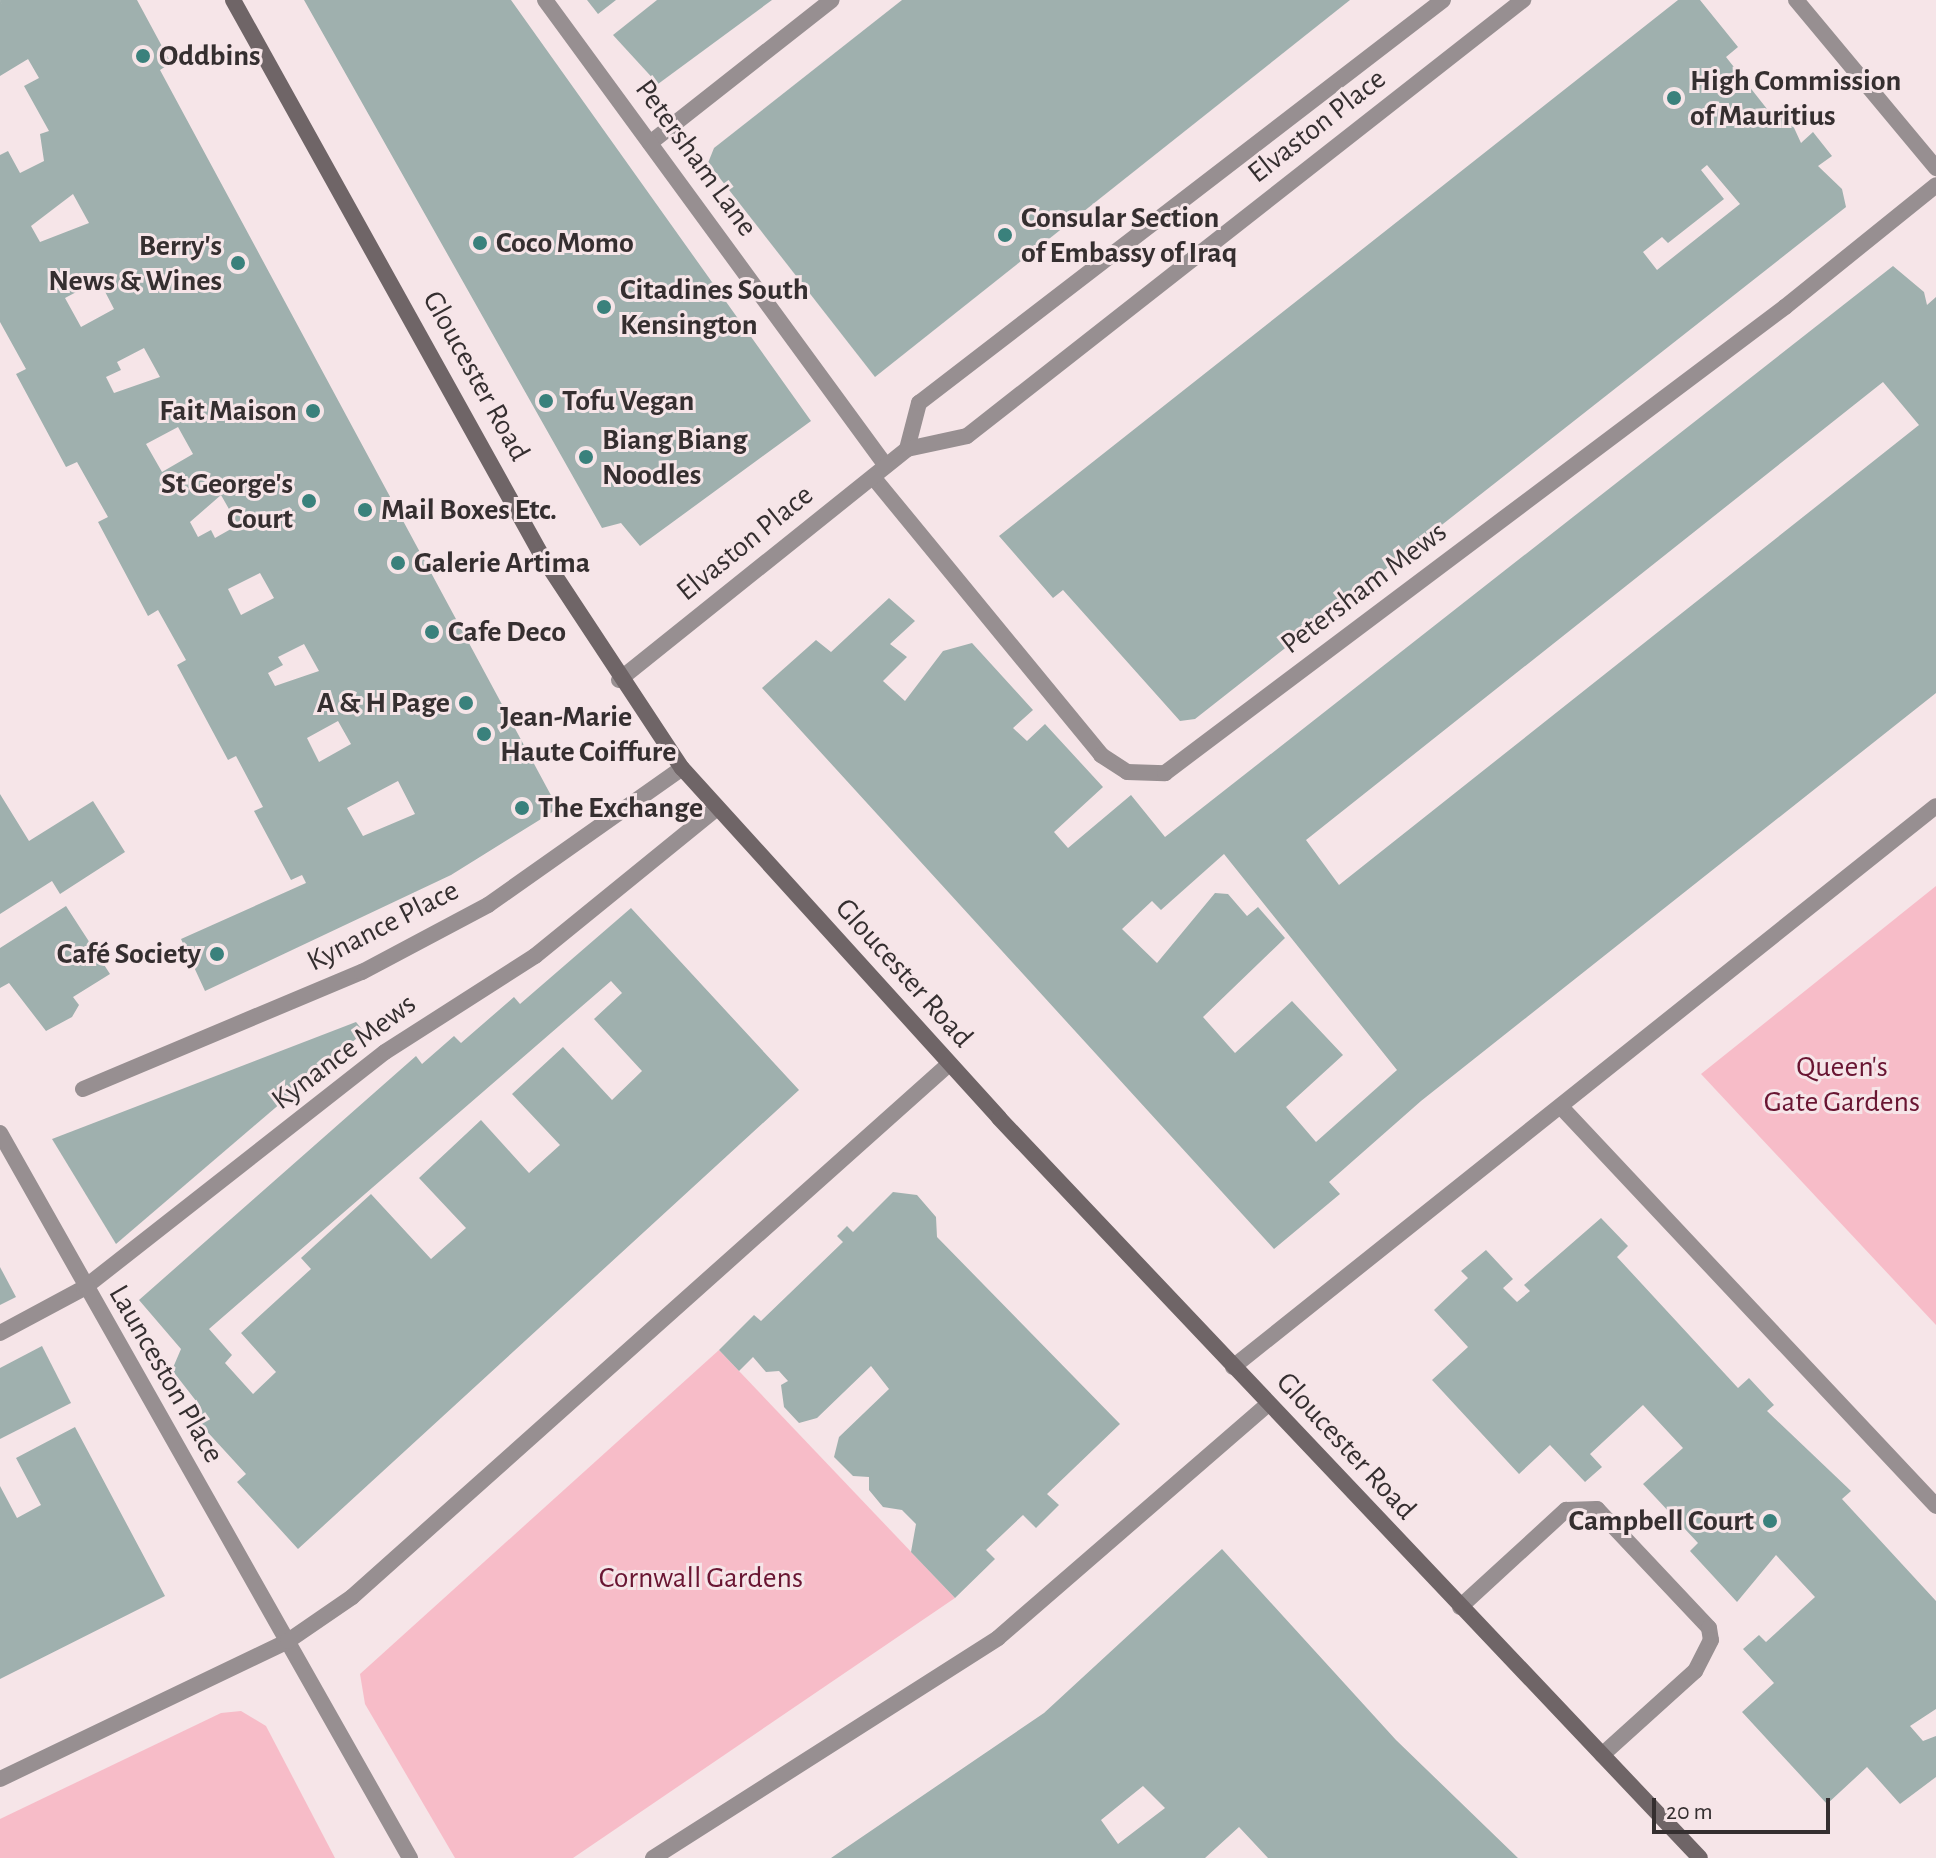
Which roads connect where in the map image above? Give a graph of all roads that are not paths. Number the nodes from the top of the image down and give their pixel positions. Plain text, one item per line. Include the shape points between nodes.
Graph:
1 (233, 0) edge
2 (545, 0) edge
3 (832, 0) edge
4 (1443, 0) edge
5 (1523, 0) edge
6 (1796, 0) edge
7 (650, 143) junction
8 (1936, 168) edge
9 (1936, 185) edge
10 (907, 449) junction
11 (886, 466) junction
12 (873, 477) junction
13 (619, 680) junction
14 (682, 768) junction
15 (1936, 806) edge
16 (716, 809) junction
17 (949, 1064) junction
18 (83, 1089) dead end
19 (1562, 1108) junction
20 (0, 1133) edge
21 (84, 1288) junction
22 (0, 1333) edge
23 (1233, 1367) junction
24 (1268, 1404) junction
25 (1936, 1506) edge
26 (1460, 1607) junction
27 (288, 1641) junction
28 (1602, 1755) junction
29 (0, 1779) edge
30 (410, 1858) edge
31 (653, 1858) edge
32 (1700, 1858) edge

1 - 13 main road, Gloucester Road
2 - 7 street, Petersham Lane
3 - 7 street
4 - 10 street, Elvaston Place via 919,403
5 - 10 street, Elvaston Place via 967,436
6 - 8 street
7 - 11 street, Petersham Lane
9 - 12 street, Petersham Mews via 1785,307 1165,773 1127,772 1101,755
10 - 11 street, Elvaston Place
11 - 12 street, Elvaston Place
12 - 13 street, Elvaston Place
13 - 14 main road, Gloucester Road
14 - 16 main road, Gloucester Road
14 - 18 street, Kynance Place via 599,832 418,942
15 - 19 street
16 - 17 main road, Gloucester Road
16 - 21 street, Kynance Mews via 535,956 385,1052
17 - 23 main road, Gloucester Road
17 - 27 street via 352,1597
19 - 23 street
19 - 25 street
20 - 21 street, Launceston Place
21 - 22 street, Kynance Mews
21 - 27 street, Launceston Place
23 - 24 main road, Gloucester Road
24 - 26 main road, Gloucester Road
24 - 31 street via 998,1638
26 - 28 main road, Gloucester Road
26 - 28 street via 1566,1510 1597,1509 1709,1628 1711,1640 1695,1671
27 - 29 street
27 - 30 street
28 - 32 main road, Gloucester Road

